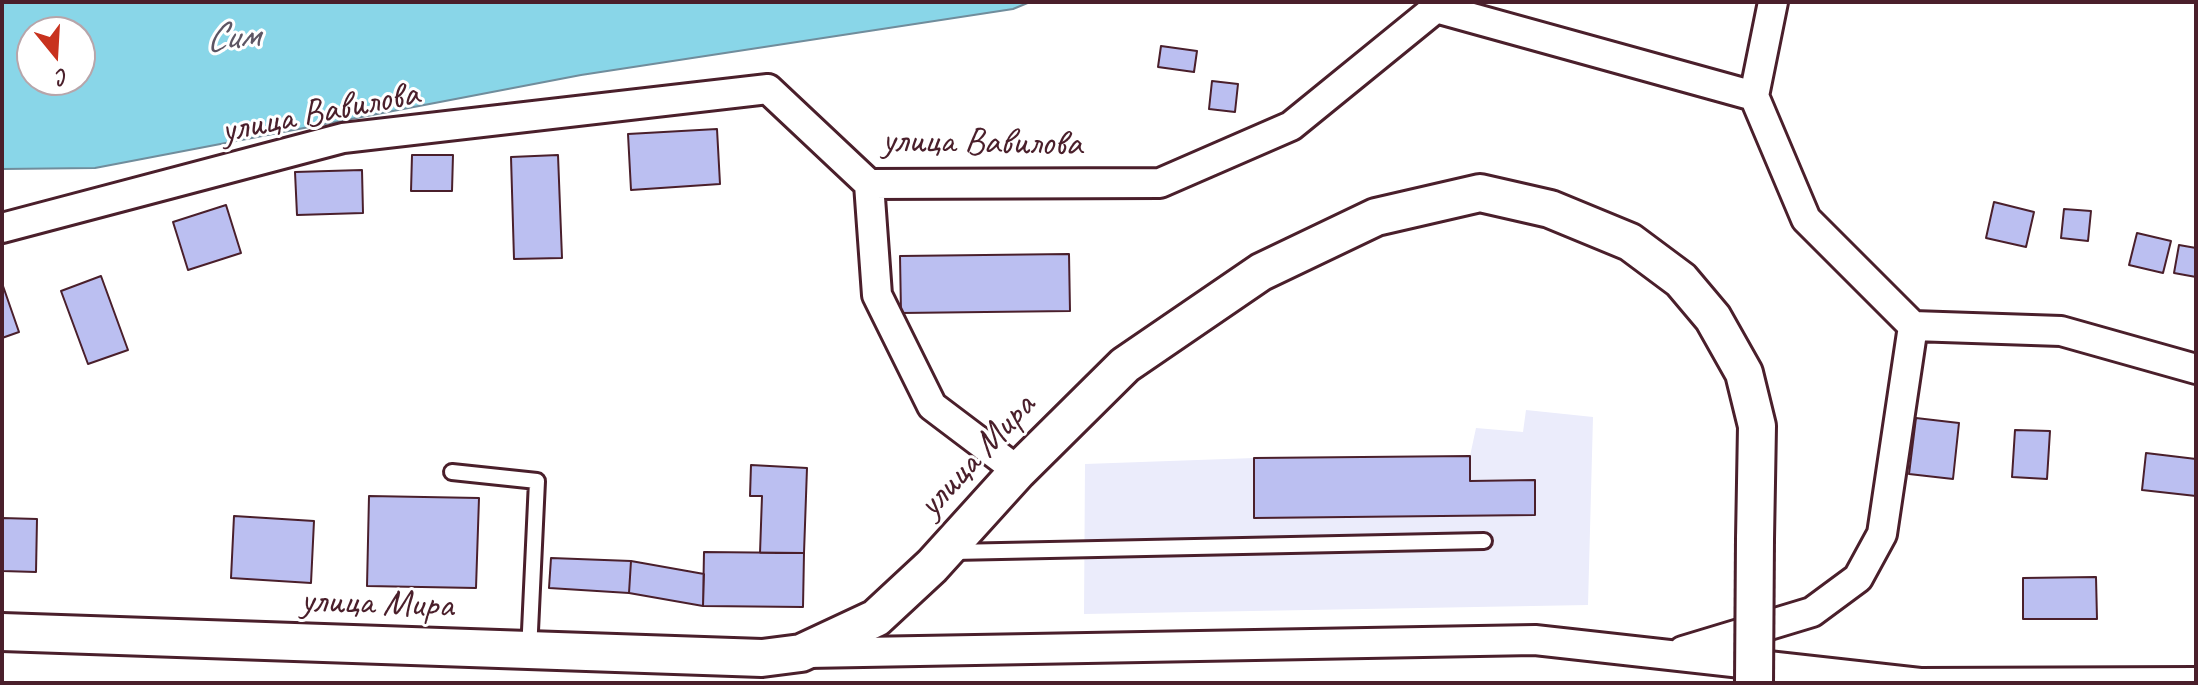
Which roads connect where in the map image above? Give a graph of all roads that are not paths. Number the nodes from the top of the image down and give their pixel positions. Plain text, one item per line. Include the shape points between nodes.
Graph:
1 (1773, 2) edge
2 (1754, 96) junction
3 (869, 184) junction
4 (2, 228) edge
5 (1913, 326) junction
6 (2196, 369) edge
7 (1018, 471) junction
8 (452, 472) dead end
9 (1484, 541) dead end
10 (944, 552) junction
11 (2, 632) edge
12 (529, 652) junction
13 (801, 653) junction
14 (1671, 655) junction
15 (2196, 682) edge
16 (1754, 683) edge

1 - 2 street
2 - 3 street, улица Вавилова via 1436,8 1291,126 1160,183
2 - 5 street via 1806,219
3 - 4 street, улица Вавилова via 768,89 343,138
3 - 7 street via 877,295 932,406
5 - 6 street via 2061,331
5 - 14 street via 1882,534 1858,578 1812,612
7 - 10 street, улица Мира
7 - 16 street, улица Мира, bridge via 1125,365 1261,272 1376,217 1480,193 1550,209 1630,242 1681,280 1713,318 1744,373 1757,426
8 - 12 lane via 537,481
9 - 10 lane
10 - 13 street, улица Мира via 876,618
11 - 12 street, улица Мира
12 - 13 street, улица Мира via 762,658
13 - 14 street via 1535,640
14 - 15 street via 1920,683

